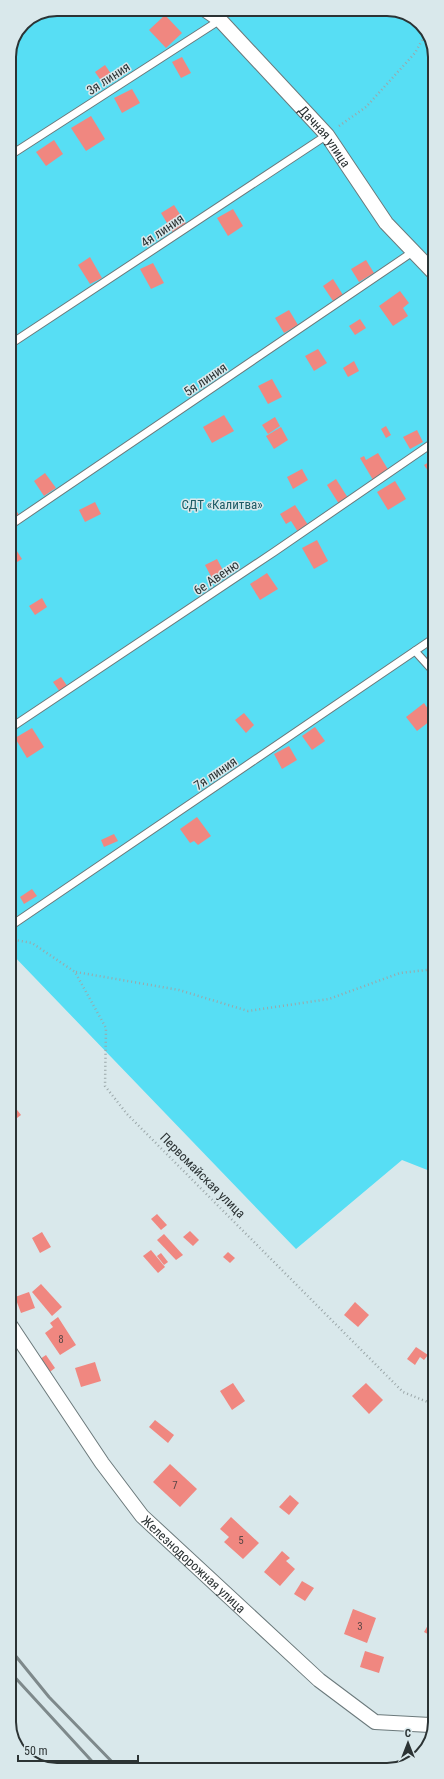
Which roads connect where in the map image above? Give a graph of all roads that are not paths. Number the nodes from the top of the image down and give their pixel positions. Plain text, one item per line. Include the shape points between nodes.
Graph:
1 (214, 16) edge
2 (220, 20) junction
3 (327, 134) junction
4 (16, 151) edge
5 (414, 251) junction
6 (428, 266) edge
7 (16, 340) edge
8 (428, 446) edge
9 (16, 521) edge
10 (428, 642) edge
11 (415, 651) junction
12 (428, 665) edge
13 (16, 724) edge
14 (16, 923) edge
15 (16, 1334) edge
16 (428, 1725) edge

1 - 2 street, Дачная улица
2 - 3 street, Дачная улица
2 - 4 lane, 3я линия
3 - 5 street, Дачная улица via 386,223
3 - 7 lane, 4я линия
5 - 6 street, Дачная улица
5 - 9 lane, 5я линия
8 - 13 lane, 6е Авеню
10 - 11 lane, 7я линия
11 - 12 lane
11 - 14 lane, 7я линия
15 - 16 street, Железнодорожная улица via 102,1463 153,1527 318,1680 375,1722

